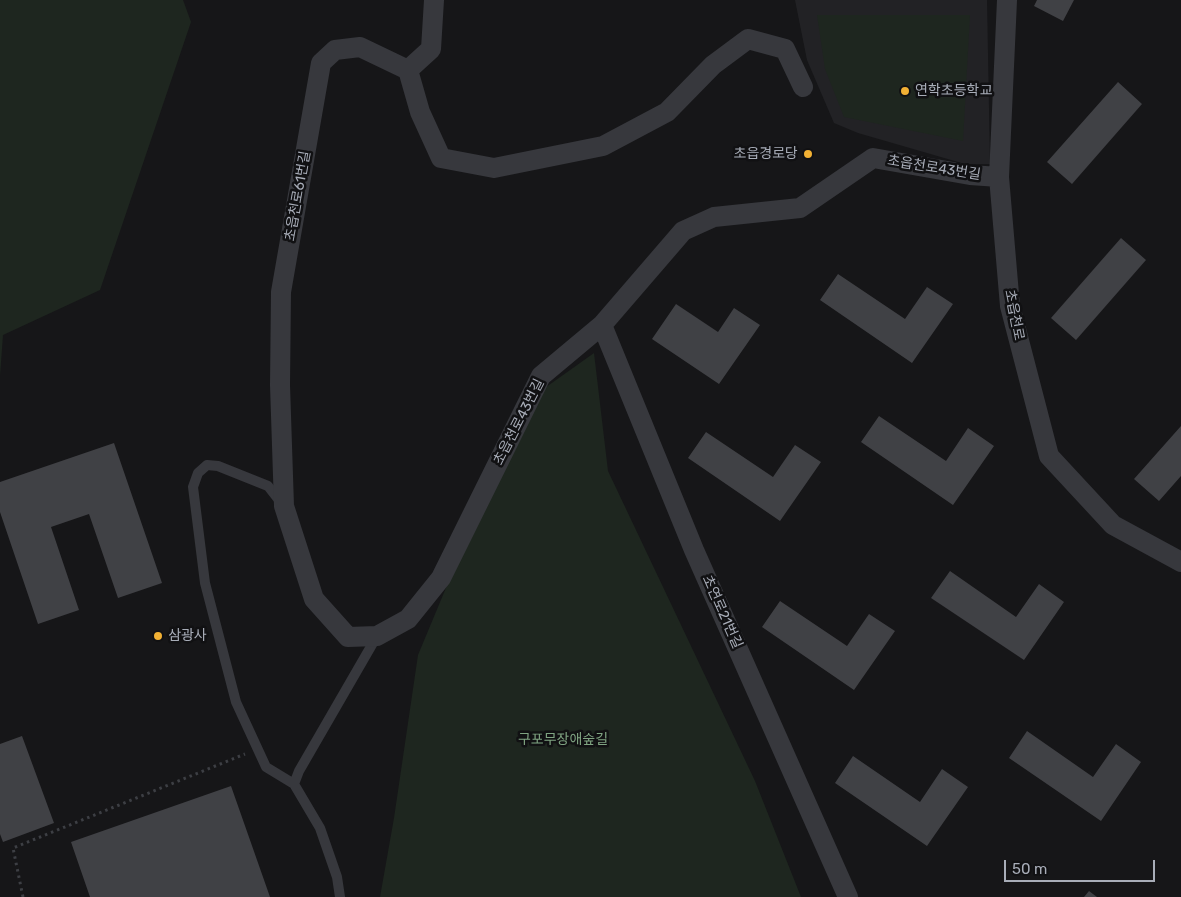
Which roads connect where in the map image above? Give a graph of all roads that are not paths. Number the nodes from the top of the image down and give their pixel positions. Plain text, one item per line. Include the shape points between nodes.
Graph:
1 (434, 0) edge
2 (1007, 0) edge
3 (408, 70) junction
4 (803, 87) dead end
5 (999, 177) junction
6 (602, 325) junction
7 (284, 506) junction
8 (1181, 562) edge
9 (377, 636) junction
10 (294, 784) junction
11 (340, 897) edge
12 (848, 897) edge

1 - 3 street via 430,49
2 - 5 street, 초읍천로
3 - 4 street via 420,112 441,158 494,168 603,146 667,112 713,65 748,39 785,49
3 - 7 street, 초읍천로61번길 via 360,48 335,50 321,63 281,292
5 - 6 street, 초읍천로43번길 via 873,158 800,208 714,217 682,231
5 - 8 street, 초읍천로 via 1010,306 1048,456 1113,525
6 - 9 street, 초읍천로43번길 via 541,376 441,578 408,619
6 - 12 street, 초연로21번길 via 694,550
7 - 9 street, 초읍천로43번길 via 314,599 348,637
7 - 10 lane via 268,486 218,466 207,465 198,473 193,487 205,583 236,702 266,767
9 - 10 lane via 298,771
10 - 11 lane via 320,828 337,877

